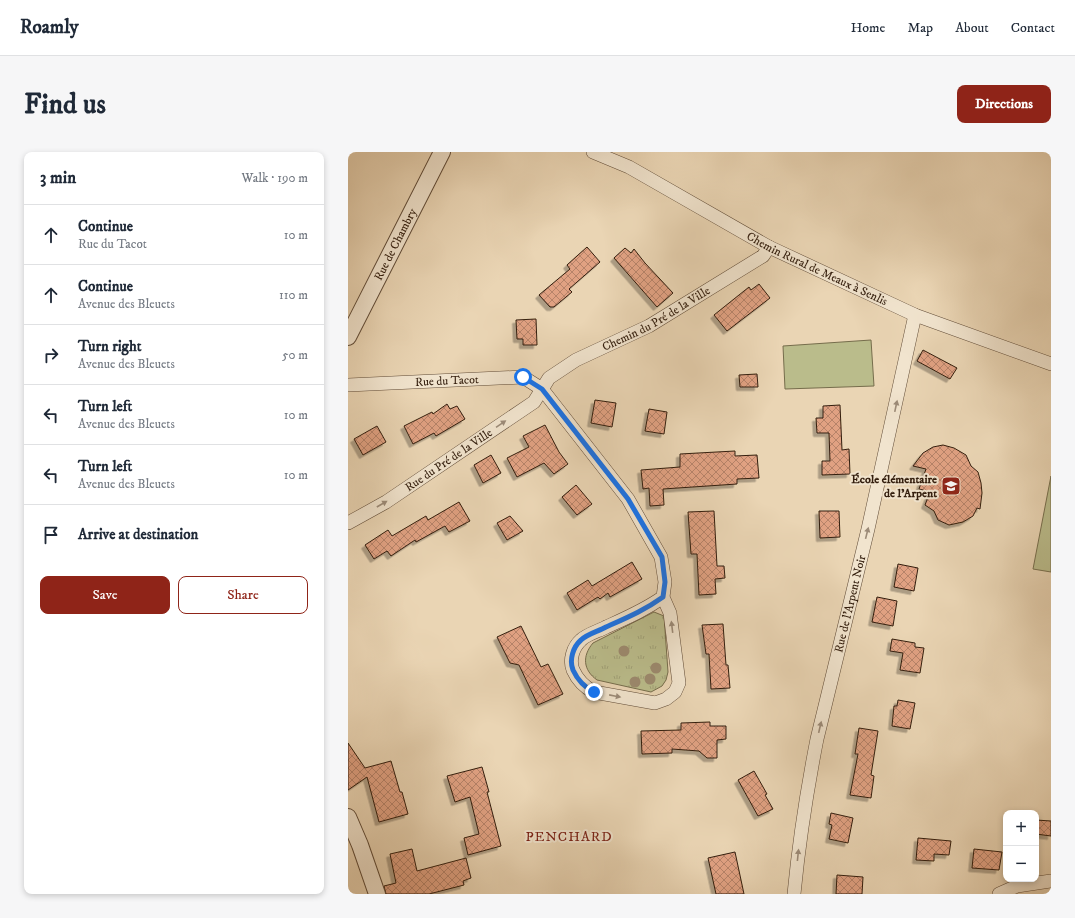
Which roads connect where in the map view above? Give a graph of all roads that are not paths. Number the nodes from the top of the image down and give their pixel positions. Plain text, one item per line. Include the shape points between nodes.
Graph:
1 (442, 152) edge
2 (593, 152) edge
3 (769, 246) junction
4 (915, 315) junction
5 (348, 337) edge
6 (1051, 364) edge
7 (348, 385) edge
8 (542, 389) junction
9 (348, 523) edge
10 (663, 597) junction
11 (348, 817) edge
12 (1051, 881) edge
13 (377, 894) edge
14 (794, 894) edge
15 (999, 894) edge

1 - 5 street, Rue de Chambry
2 - 3 street, Chemin Rural de Meaux à Senlis via 629,167
3 - 4 street, Chemin Rural de Meaux à Senlis
3 - 8 street, Chemin du Pré de la Ville via 763,256 649,326 576,360 549,378
4 - 6 street, Chemin Rural de Meaux à Senlis
14 -> 4 street, Rue de l'Arpent Noir via 799,845 818,739
7 - 8 street, Rue du Tacot via 523,377
9 -> 8 street, Rue du Pré de la Ville via 386,502 534,402
8 - 10 street, Rue du Tacot via 628,499 662,557 665,582
10 -> 10 street via 647,608 582,639 574,648 572,668 586,688 594,692 655,703 675,692 678,683 671,620
11 - 13 street
12 - 15 street via 1017,886

